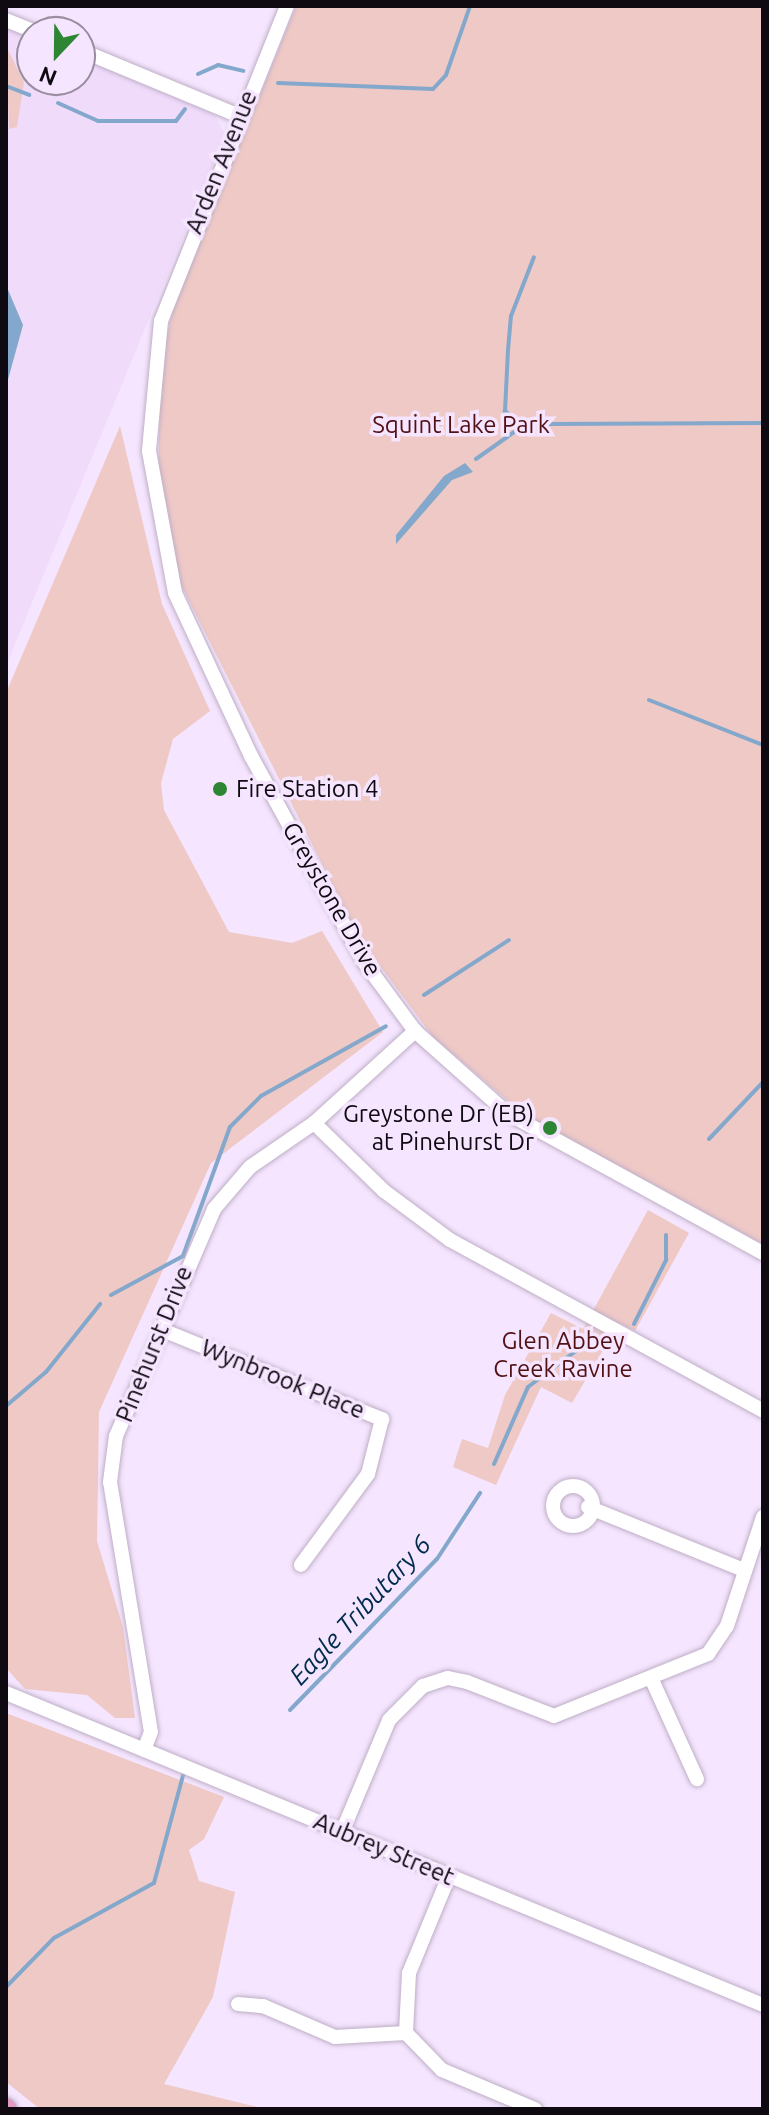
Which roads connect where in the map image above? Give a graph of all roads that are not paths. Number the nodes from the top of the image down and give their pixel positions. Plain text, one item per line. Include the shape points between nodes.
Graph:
1 (287, 6) edge
2 (96, 57) edge
3 (239, 116) junction
4 (161, 321) joint
5 (415, 1031) junction
6 (314, 1123) junction
7 (763, 1253) edge
8 (160, 1329) junction
9 (763, 1411) edge
10 (588, 1507) dead end
11 (763, 1517) edge
12 (301, 1565) dead end
13 (744, 1570) junction
14 (652, 1680) junction
15 (6, 1693) edge
16 (144, 1750) junction
17 (697, 1779) dead end
18 (342, 1832) junction
19 (449, 1876) junction
20 (238, 2004) dead end
21 (763, 2005) edge
22 (406, 2033) junction
23 (535, 2109) edge

1 - 3 street, Arden Avenue
2 - 3 street
3 - 4 street, Arden Avenue
4 - 5 street, Greystone Drive via 149,451 175,593 258,769 365,963
5 - 6 street, Pinehurst Drive
5 - 7 street, Greystone Drive via 507,1113
6 - 8 street, Pinehurst Drive via 250,1167 222,1198
6 - 9 street via 384,1191 450,1240
8 - 12 street, Wynbrook Place via 382,1419 368,1474
8 - 16 street, Pinehurst Drive via 110,1467 151,1732
10 - 13 street
11 - 13 street
13 - 14 street via 719,1642
14 - 17 street
14 - 18 street via 554,1716 457,1680 423,1686 389,1720
15 - 16 street, Aubrey Street
16 - 18 street, Aubrey Street
18 - 19 street, Aubrey Street
19 - 21 street, Aubrey Street
19 - 22 street via 409,1973
20 - 22 street via 263,2006 335,2037 364,2041
22 - 23 street via 442,2070

